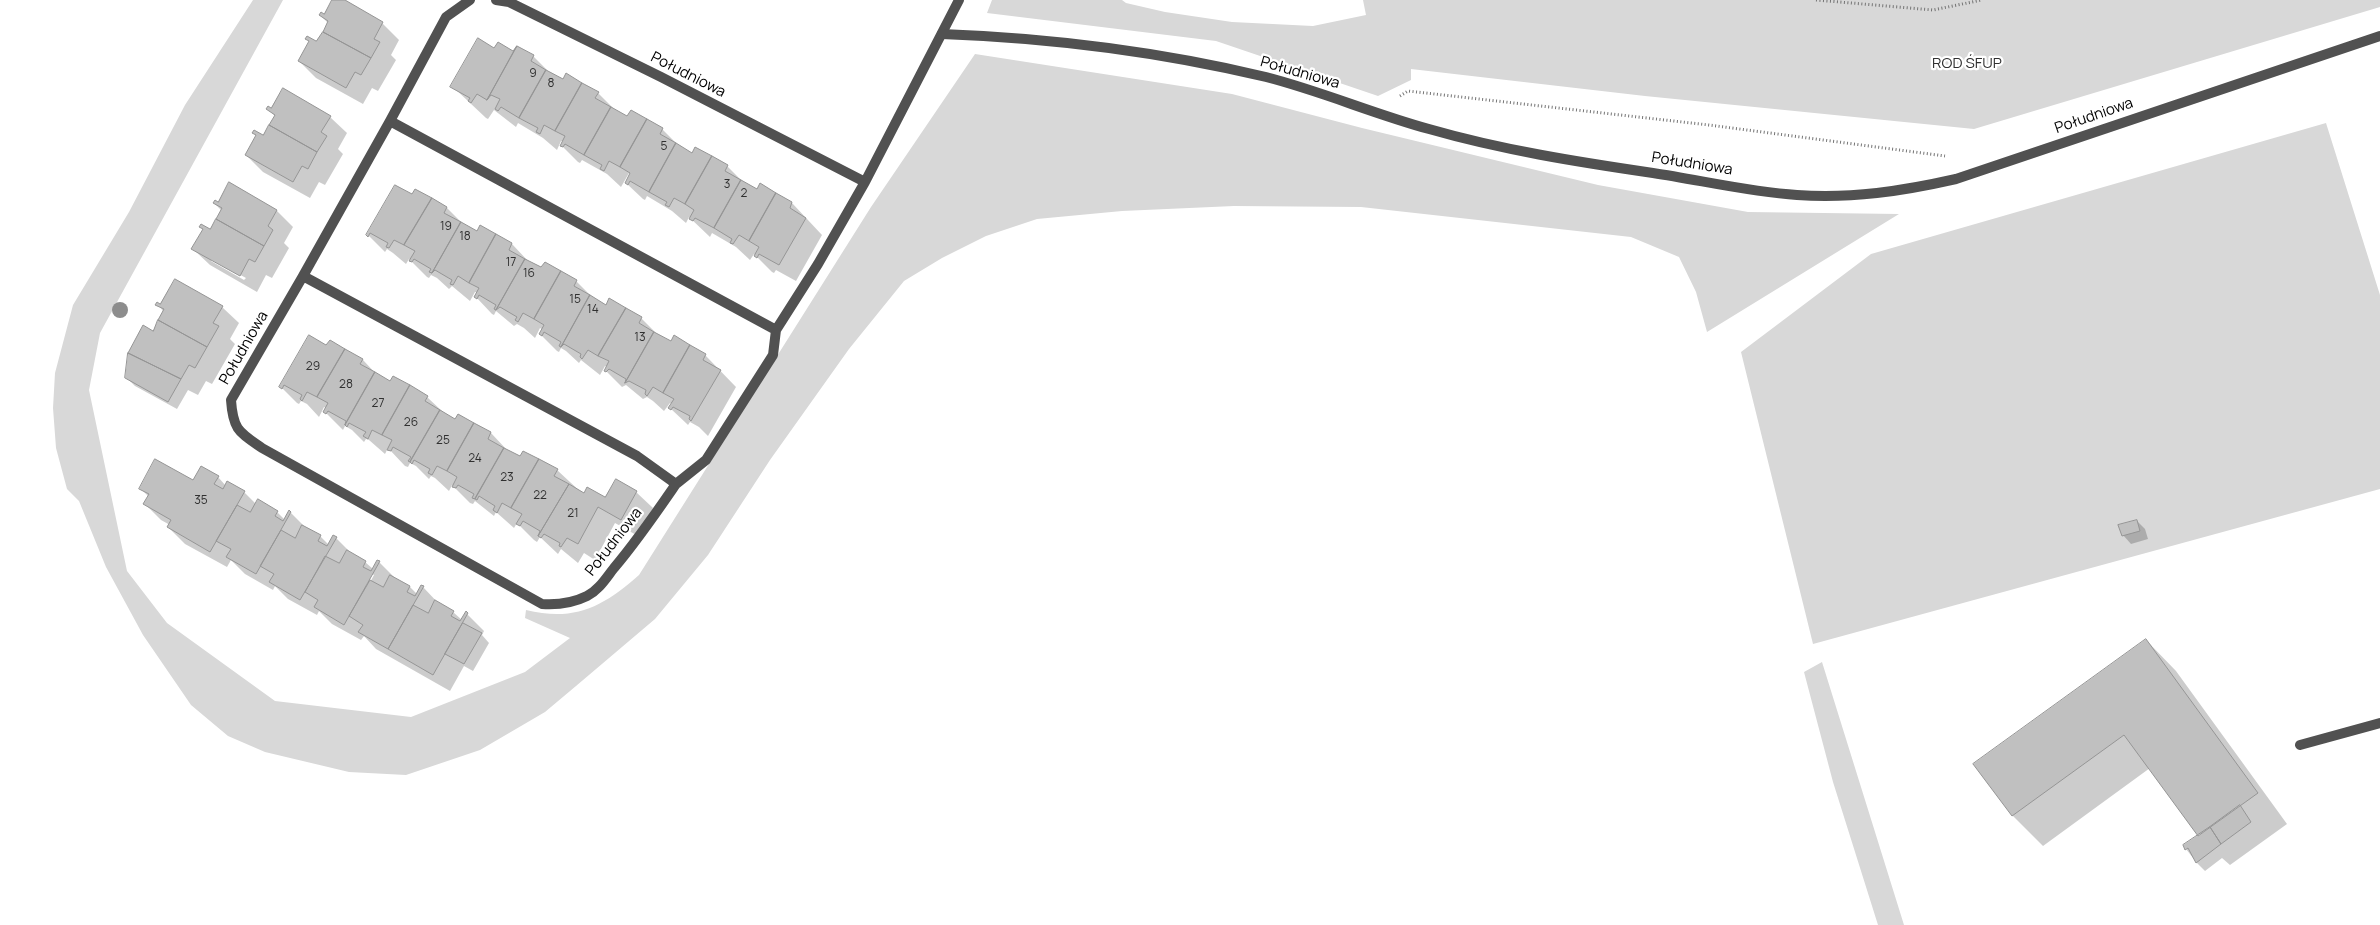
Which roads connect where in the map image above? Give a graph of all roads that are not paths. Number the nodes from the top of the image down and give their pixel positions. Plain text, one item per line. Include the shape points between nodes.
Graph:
1 (470, 0) edge
2 (496, 0) edge
3 (959, 0) edge
4 (942, 34) junction
5 (2380, 36) edge
6 (390, 121) junction
7 (865, 182) junction
8 (303, 276) junction
9 (776, 330) junction
10 (676, 484) junction
11 (2380, 723) edge
12 (2300, 745) dead end

1 - 6 street, Południowa via 446,17
2 - 7 street, Południowa via 509,2 568,31
3 - 4 street
4 - 5 street, Południowa via 989,36 1190,62 1268,78 1430,130 1585,163 1795,195 1837,196 1898,192 1956,179
4 - 7 street
6 - 8 street, Południowa
6 - 9 street
7 - 9 street
8 - 10 street via 637,456
8 - 10 street, Południowa via 231,400 232,420 240,433 271,453 542,604 555,605 588,596 598,588
9 - 10 street, Południowa via 773,355 706,460
11 - 12 street

